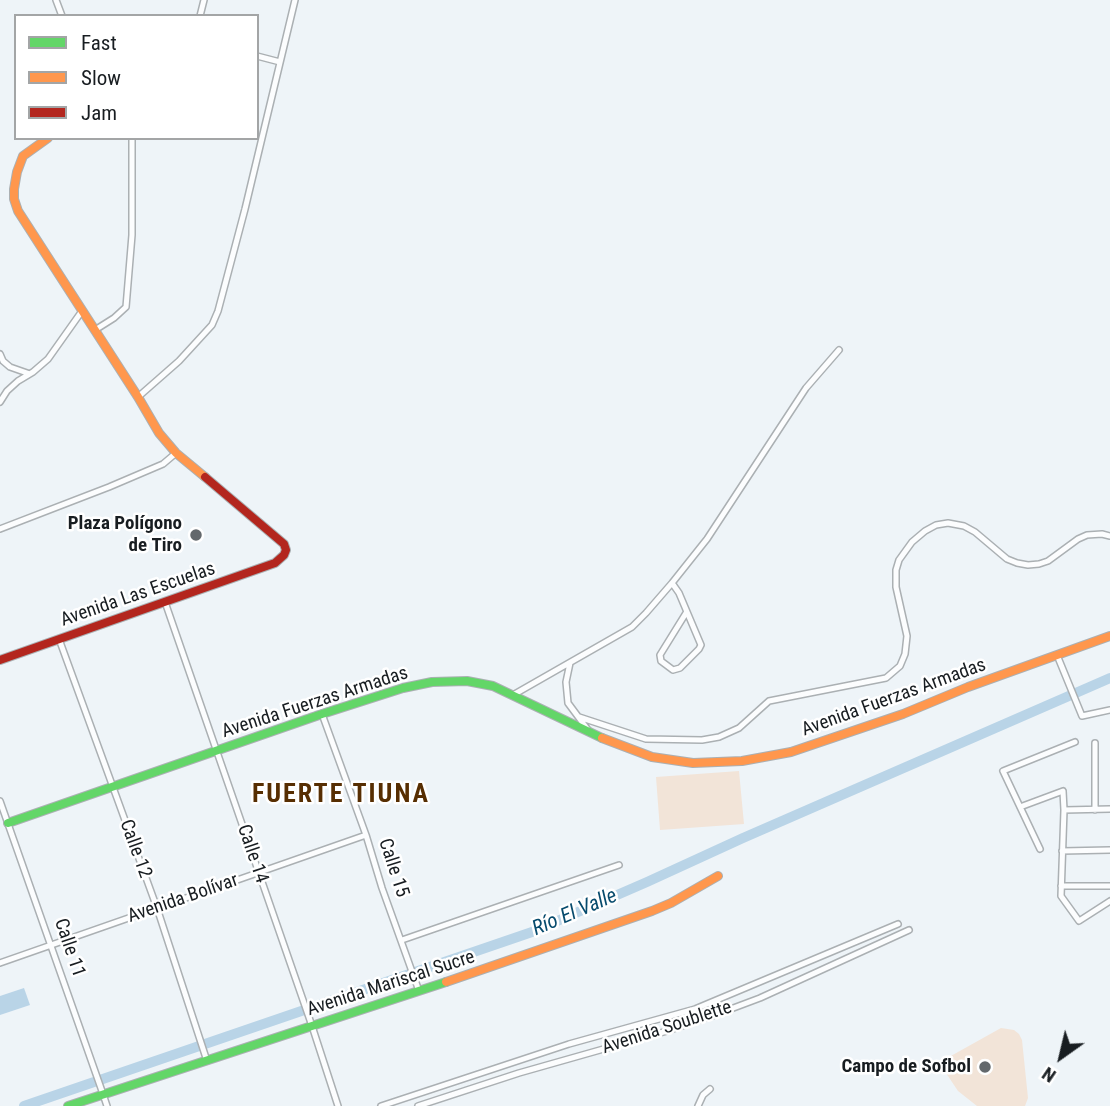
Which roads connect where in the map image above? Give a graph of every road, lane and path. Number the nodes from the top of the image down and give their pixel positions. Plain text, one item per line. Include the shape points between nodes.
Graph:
1 (295, 0) edge
2 (259, 57) edge
3 (280, 62) junction
4 (45, 140) edge
5 (132, 140) edge
6 (82, 311) junction
7 (95, 330) junction
8 (839, 350) dead end
9 (0, 354) edge
10 (30, 374) junction
11 (138, 397) junction
12 (0, 402) edge
13 (176, 453) junction
14 (0, 529) edge
15 (1110, 536) edge
16 (672, 583) junction
17 (164, 602) junction
18 (686, 613) junction
19 (1110, 636) edge
20 (59, 639) junction
21 (1057, 655) junction
22 (0, 660) edge
23 (570, 663) junction
24 (513, 695) junction
25 (1110, 710) edge
26 (322, 714) junction
27 (579, 717) junction
28 (590, 732) junction
29 (1075, 742) dead end
30 (1095, 743) dead end
31 (217, 752) junction
32 (113, 788) junction
33 (0, 801) edge
34 (1020, 807) junction
35 (1110, 809) edge
36 (1064, 810) junction
37 (1096, 810) junction
38 (8, 823) junction
39 (366, 835) junction
40 (1040, 849) dead end
41 (1110, 850) edge
42 (1062, 851) junction
43 (620, 865) dead end
44 (258, 873) junction
45 (718, 876) dead end
46 (1061, 886) junction
47 (1110, 886) edge
48 (1110, 901) edge
49 (157, 908) junction
50 (898, 924) dead end
51 (908, 930) dead end
52 (402, 940) junction
53 (51, 945) junction
54 (0, 963) edge
55 (419, 991) junction
56 (312, 1026) junction
57 (207, 1061) junction
58 (710, 1089) dead end
59 (103, 1094) junction
60 (68, 1106) edge
61 (107, 1106) edge
62 (338, 1106) edge
63 (381, 1106) edge
64 (418, 1106) edge
65 (698, 1106) edge

1 - 3 street
2 - 3 street
3 - 11 street via 218,311 212,325 179,361
4 - 6 street via 23,156 14,199
5 - 7 street via 127,307
6 - 7 street
6 - 10 street via 48,359
7 - 11 street
8 - 16 street via 806,388
9 - 10 street via 10,368
10 - 12 street
11 - 13 street
13 - 14 street via 163,464
13 - 17 street, Avenida Las Escuelas via 286,550 275,563
15 - 27 street via 1087,534 1048,561 1028,565 1007,559 964,526 936,525 912,542 897,565 896,587 907,636 900,666 886,678 769,701 739,728 702,740 646,739
16 - 18 street
16 - 23 street via 632,627
17 - 20 street, Avenida Las Escuelas
17 - 31 street, Calle 14
18 - 18 street via 701,645 673,670 660,655
19 - 21 street, Avenida Fuerzas Armadas
20 - 22 street, Avenida Las Escuelas
20 - 32 street, Calle 12
21 - 25 street via 1082,716
21 - 28 street, Avenida Fuerzas Armadas via 891,719 791,752 742,761 693,763 652,757
23 - 24 street
23 - 27 street via 568,703
24 - 26 street, Avenida Fuerzas Armadas via 467,681 432,682
24 - 28 street, Avenida Fuerzas Armadas
26 - 31 street, Avenida Fuerzas Armadas
26 - 39 street, Calle 15
27 - 28 street
29 - 34 street via 1003,771
30 - 37 street
31 - 32 street, Avenida Fuerzas Armadas
31 - 44 street, Calle 14
32 - 38 street, Avenida Fuerzas Armadas
32 - 49 street, Calle 12
33 - 38 street, Calle 11
34 - 36 street via 1063,791
34 - 40 street
35 - 37 street
36 - 37 street
36 - 42 street
38 - 53 street, Calle 11
39 - 44 street, Avenida Bolívar
39 - 52 street, Calle 15
41 - 42 street
42 - 46 street
43 - 52 street
44 - 49 street, Avenida Bolívar
44 - 56 street, Calle 14
45 - 55 street, Avenida Mariscal Sucre via 652,911
46 - 47 street
46 - 48 street via 1060,895 1079,921
49 - 53 street, Avenida Bolívar
49 - 57 street, Calle 12
50 - 63 street via 695,1009 569,1044
51 - 64 street, Avenida Soublette via 712,1016
52 - 55 street, Calle 15
53 - 54 street, Avenida Bolívar
53 - 59 street, Calle 11
55 - 56 street, Avenida Mariscal Sucre
56 - 57 street, Avenida Mariscal Sucre
56 - 62 street, Calle 14
57 - 59 street, Avenida Mariscal Sucre
58 - 65 street
59 - 60 street, Avenida Mariscal Sucre
59 - 61 street, Calle 11

